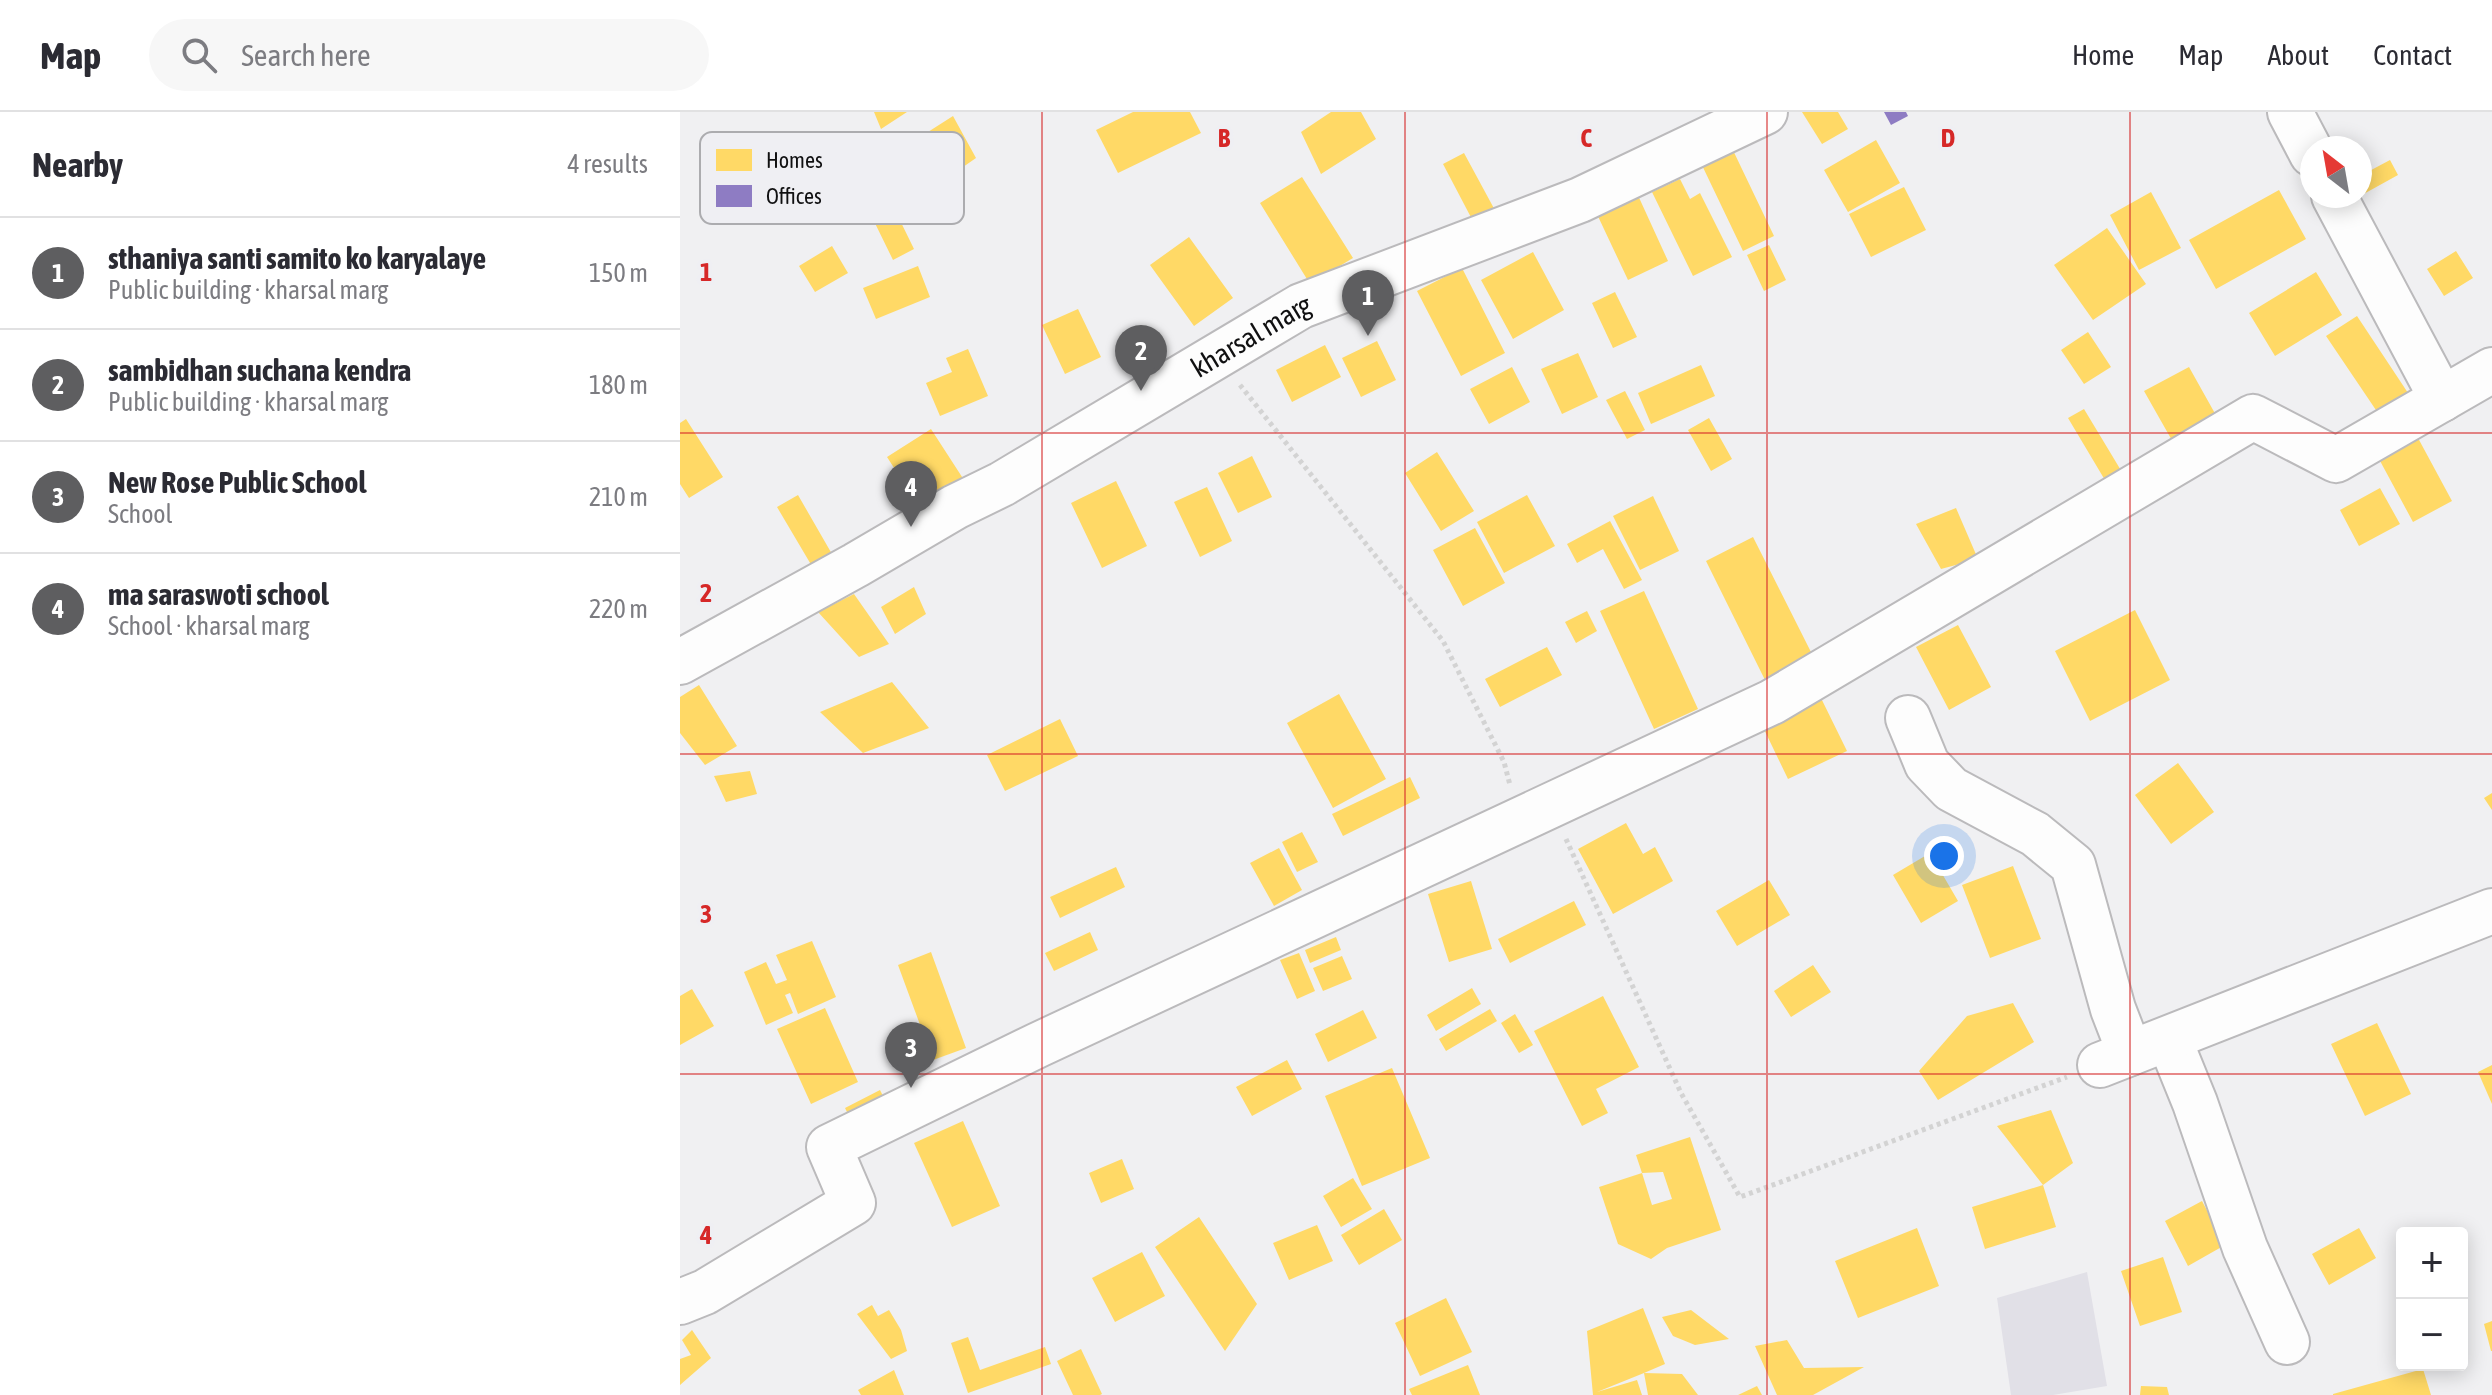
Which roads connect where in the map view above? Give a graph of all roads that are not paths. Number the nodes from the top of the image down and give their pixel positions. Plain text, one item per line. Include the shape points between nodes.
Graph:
1 (1765, 112) edge
2 (2290, 112) edge
3 (2303, 136) edge
4 (2340, 208) edge
5 (2492, 370) edge
6 (2442, 399) junction
7 (680, 662) edge
8 (1908, 718) dead end
9 (2492, 911) edge
10 (2133, 1052) junction
11 (680, 1302) edge
12 (2287, 1342) dead end

1 - 7 street, kharsal marg via 1580,200 1301,306 1002,484
2 - 3 street
4 - 6 street
5 - 6 street
6 - 11 street via 2336,460 2253,417 1772,702 829,1147 853,1203
8 - 10 street via 1927,764 1951,789 2035,834 2073,865 2113,1009
9 - 10 street
10 - 12 street via 2195,1103 2245,1248

